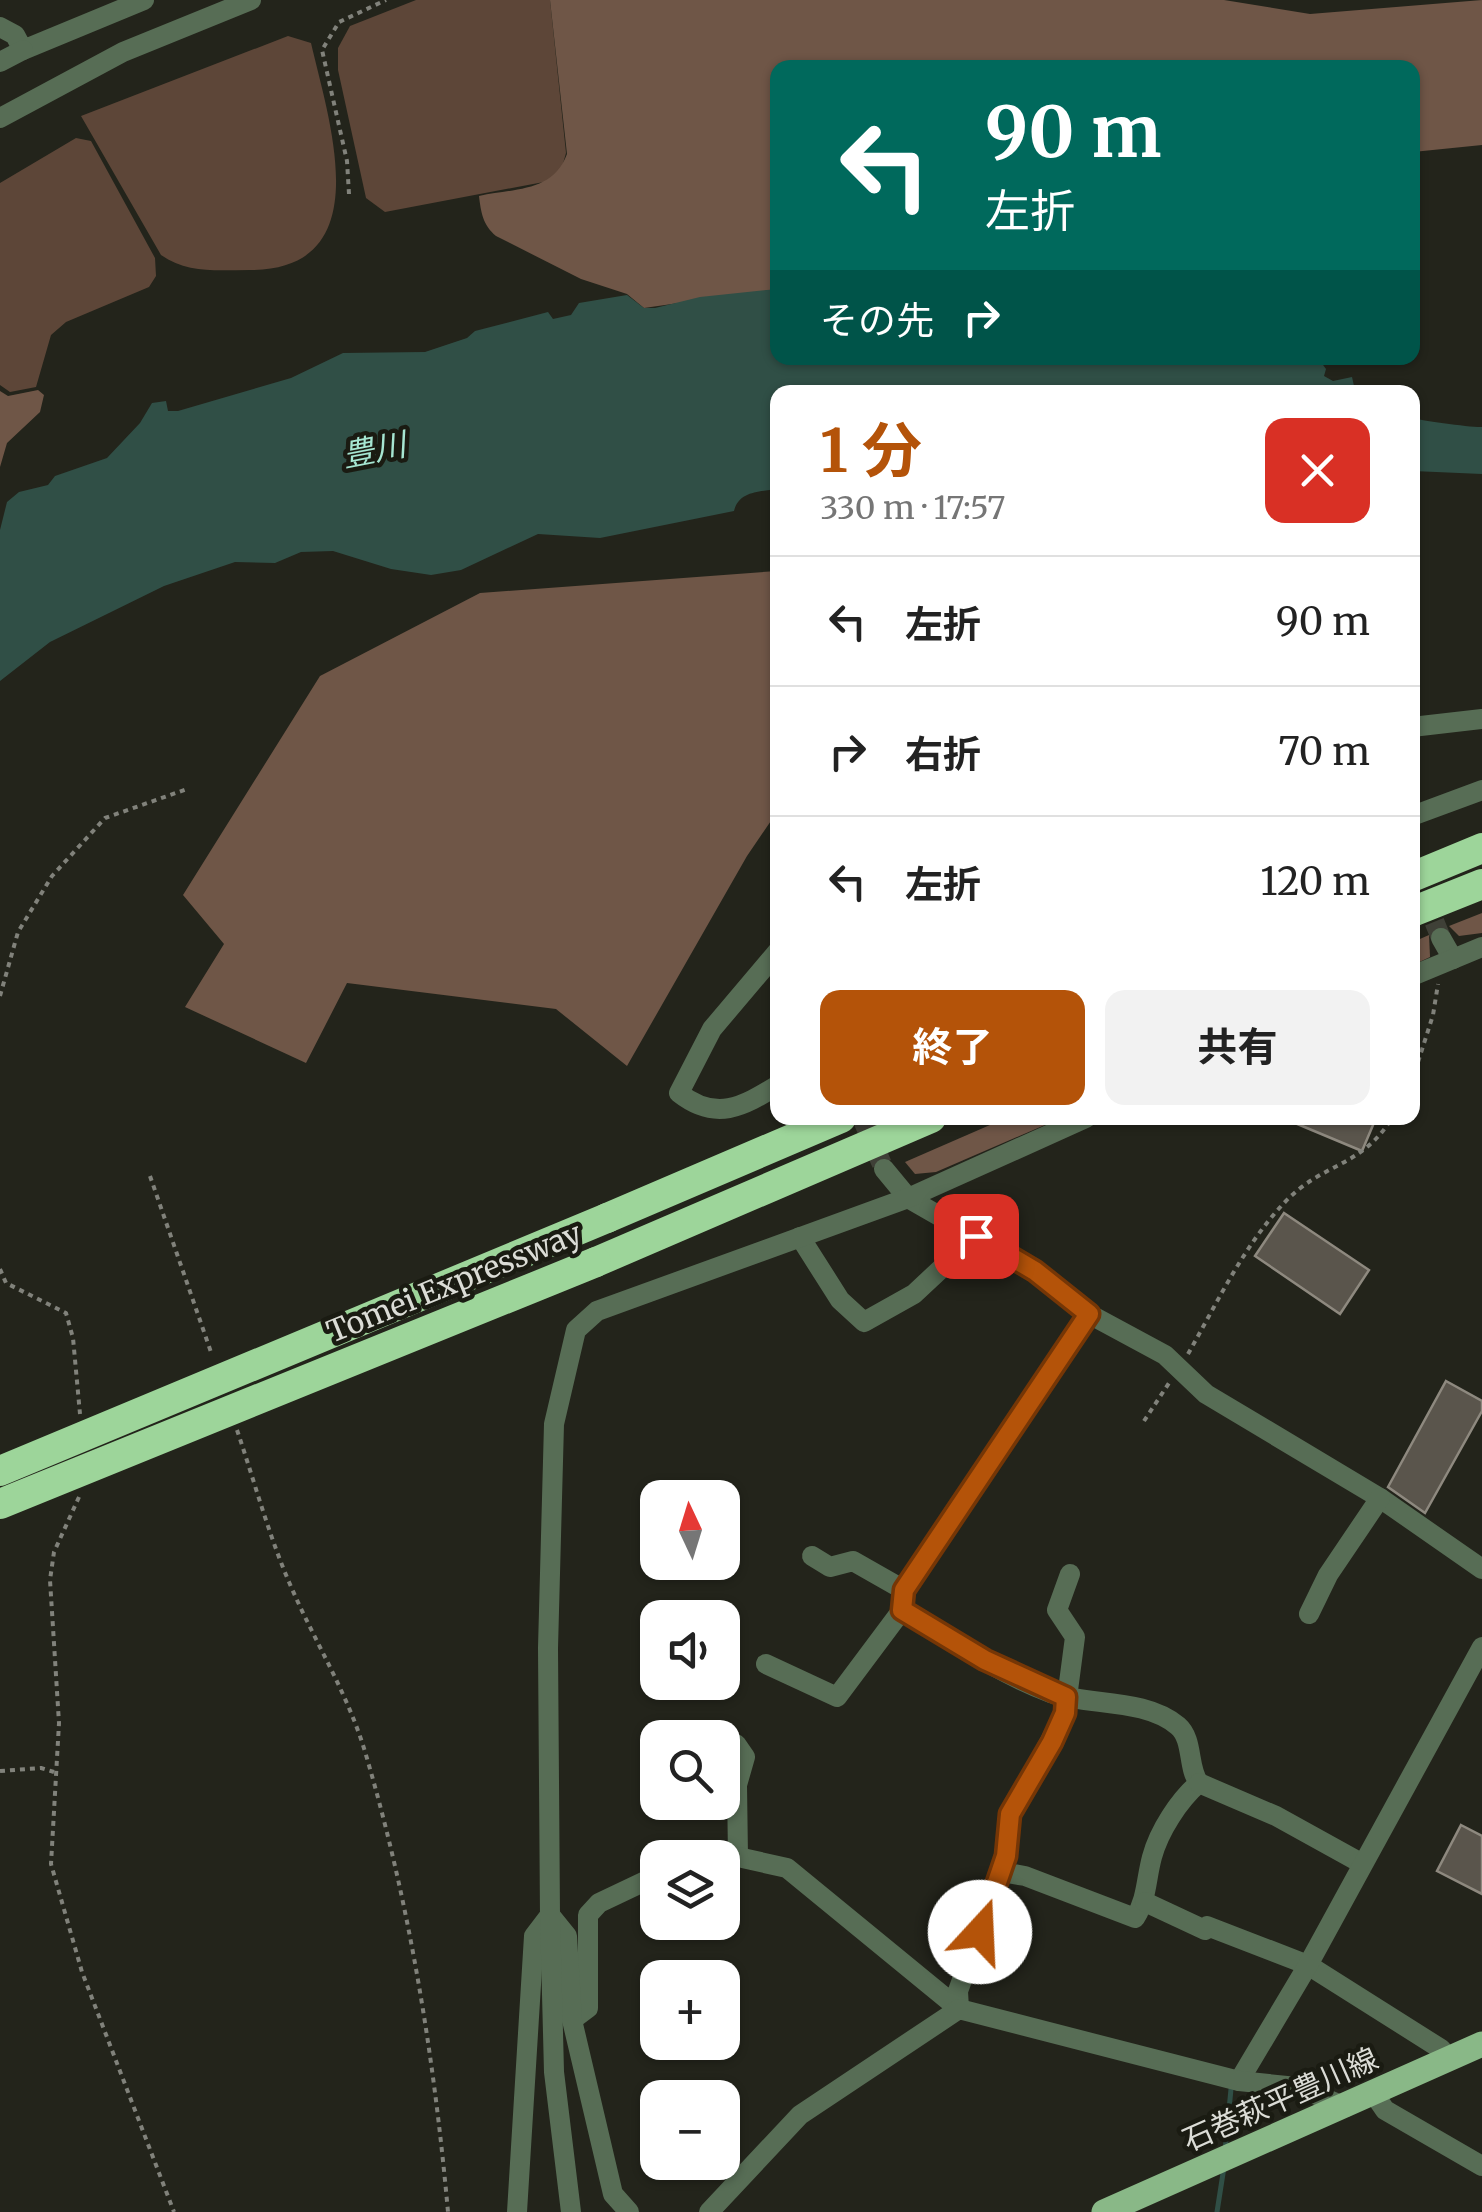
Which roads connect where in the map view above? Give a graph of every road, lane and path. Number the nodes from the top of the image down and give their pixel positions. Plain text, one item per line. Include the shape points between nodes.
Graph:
1 (144, 0) edge
2 (251, 0) edge
3 (386, 0) edge
4 (0, 27) edge
5 (23, 50) junction
6 (0, 62) edge
7 (0, 118) edge
8 (349, 194) dead end
9 (1482, 720) edge
10 (1420, 726) edge
11 (187, 790) dead end
12 (1482, 790) edge
13 (1420, 813) edge
14 (1482, 848) edge
15 (1420, 875) edge
16 (1482, 884) edge
17 (1420, 909) edge
18 (1441, 938) tunnel mouth
19 (1482, 947) edge
20 (770, 961) edge
21 (1445, 962) junction
22 (1420, 973) edge
23 (0, 996) edge
24 (1420, 1057) edge
25 (770, 1091) edge
26 (825, 1125) edge
27 (915, 1125) edge
28 (1070, 1125) edge
29 (1386, 1125) edge
30 (884, 1169) tunnel mouth
31 (150, 1176) dead end
32 (908, 1198) junction
33 (976, 1236) junction
34 (800, 1237) junction
35 (0, 1269) edge
36 (1089, 1314) junction
37 (213, 1360) dead end
38 (1179, 1368) junction
39 (232, 1416) dead end
40 (1144, 1421) dead end
41 (80, 1424) dead end
42 (0, 1471) edge
43 (84, 1482) dead end
44 (1380, 1498) junction
45 (0, 1504) edge
46 (812, 1556) dead end
47 (1482, 1569) edge
48 (1070, 1574) dead end
49 (903, 1600) junction
50 (1309, 1614) dead end
51 (1482, 1648) edge
52 (766, 1664) dead end
53 (1066, 1697) junction
54 (740, 1750) edge
55 (0, 1771) edge
56 (54, 1772) junction
57 (740, 1774) edge
58 (1200, 1783) junction
59 (740, 1861) edge
60 (1362, 1863) junction
61 (1001, 1872) junction
62 (640, 1884) edge
63 (1145, 1902) junction
64 (550, 1915) junction
65 (1308, 1965) junction
66 (959, 2009) junction
67 (572, 2020) junction
68 (1482, 2044) edge
69 (1449, 2060) junction
70 (1239, 2080) junction
71 (1374, 2094) junction
72 (1346, 2107) junction
73 (1482, 2166) edge
74 (174, 2212) edge
75 (448, 2212) edge
76 (517, 2212) edge
77 (572, 2212) edge
78 (629, 2212) edge
79 (709, 2212) edge
80 (1104, 2212) edge

1 - 5 street
2 - 7 street via 123,52
3 - 8 path via 339,22 322,50
4 - 5 street
5 - 6 street
9 - 10 street
11 - 23 path via 105,818 52,876 18,932
12 - 13 street
14 - 15 highway
16 - 17 highway
18 - 21 street
19 - 21 street
20 - 25 street via 712,1030 680,1093 718,1112 736,1110
21 - 22 street
21 - 24 path
26 - 42 highway, Tomei Expressway, bridge
27 - 45 highway, Tomei Expressway, bridge
28 - 32 street
29 - 38 path via 1364,1153 1319,1172 1282,1205
30 - 32 street
31 - 37 path
32 - 33 street
32 - 34 street
33 - 34 street via 914,1294 864,1322 840,1300
33 - 36 street
34 - 64 street via 597,1311 576,1330 554,1424
35 - 41 path via 6,1284 66,1312
36 - 38 street
36 - 49 street
38 - 40 path
38 - 44 street via 1206,1394
39 - 75 path via 289,1582 340,1682 366,1754 408,1918 437,2088
43 - 56 path via 54,1552 50,1580 59,1724
44 - 47 street
44 - 50 street
46 - 49 street via 830,1566 853,1560
48 - 53 street via 1057,1610 1075,1638
49 - 52 street via 837,1697
49 - 53 street via 985,1660
51 - 60 street
53 - 58 street via 1150,1713 1178,1726
53 - 61 street via 1052,1742 1010,1814
54 - 57 street
55 - 56 path
56 - 74 path via 51,1864 59,1902
58 - 60 street
58 - 63 street via 1172,1815 1153,1852
59 - 66 street via 786,1868 808,1882
60 - 65 street
61 - 63 street via 1135,1918
61 - 66 street via 958,1992
62 - 67 street via 588,1915 588,2008
63 - 65 street
64 - 67 street via 567,1936
64 - 76 street via 534,1936
64 - 77 street via 554,2072
65 - 69 street
65 - 70 street
66 - 70 street
66 - 79 street via 800,2115
67 - 78 street via 614,2194
68 - 69 main road, 石巻萩平豊川線
69 - 71 main road, 石巻萩平豊川線
70 - 72 street via 1297,2088
71 - 72 main road, 石巻萩平豊川線
71 - 73 street via 1386,2110
72 - 80 main road, 石巻萩平豊川線

